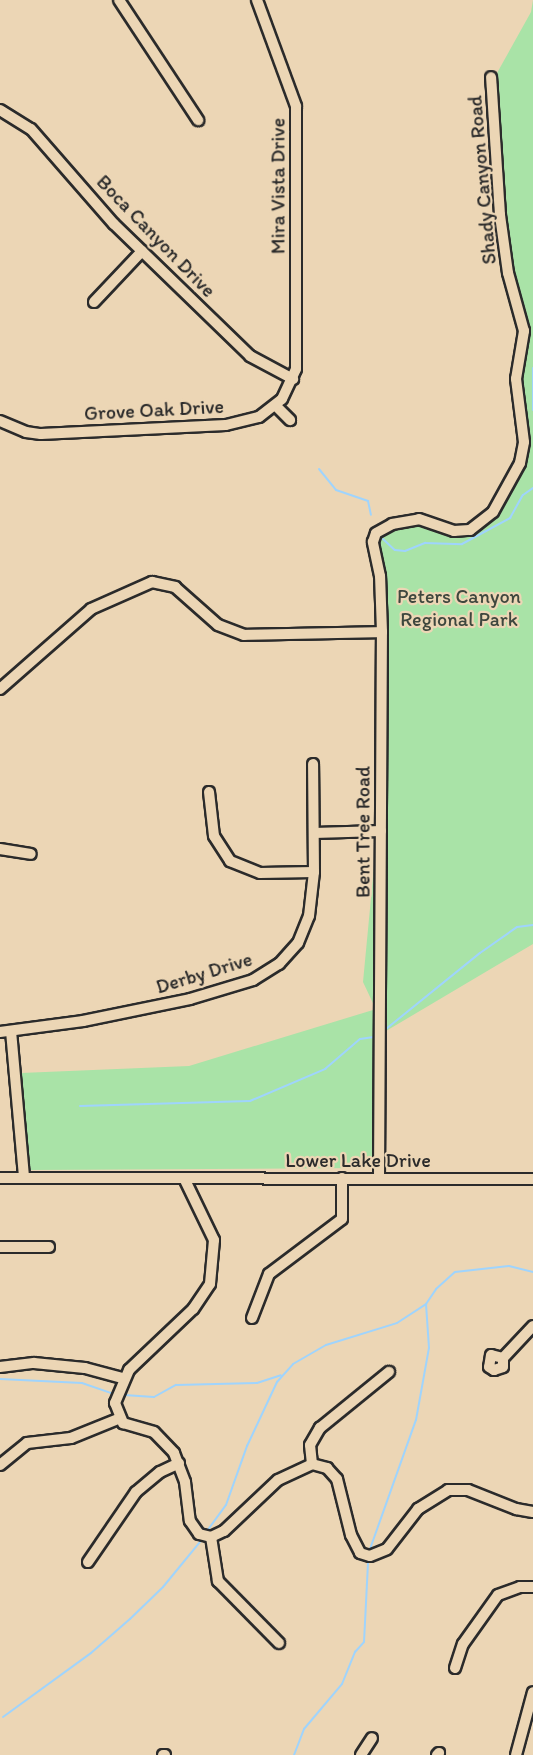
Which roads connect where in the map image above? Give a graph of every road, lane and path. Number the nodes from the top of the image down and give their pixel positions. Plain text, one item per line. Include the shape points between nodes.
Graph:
1 (119, 0) edge
2 (257, 0) edge
3 (491, 77) dead end
4 (0, 110) edge
5 (198, 120) dead end
6 (142, 251) junction
7 (94, 302) dead end
8 (293, 379) junction
9 (276, 406) junction
10 (290, 420) dead end
11 (0, 421) edge
12 (419, 519) joint
13 (382, 632) junction
14 (0, 689) edge
15 (313, 764) dead end
16 (209, 792) dead end
17 (381, 831) junction
18 (314, 833) junction
19 (0, 849) edge
20 (31, 854) dead end
21 (314, 872) junction
22 (6, 1032) edge
23 (24, 1177) junction
24 (0, 1178) edge
25 (184, 1178) junction
26 (342, 1178) junction
27 (379, 1178) junction
28 (533, 1179) edge
29 (0, 1247) edge
30 (49, 1247) dead end
31 (252, 1318) dead end
32 (533, 1326) edge
33 (503, 1358) dead end
34 (0, 1367) edge
35 (389, 1372) dead end
36 (123, 1378) junction
37 (118, 1419) junction
38 (312, 1464) junction
39 (0, 1465) edge
40 (180, 1466) junction
41 (533, 1512) edge
42 (211, 1537) junction
43 (88, 1562) dead end
44 (533, 1587) edge
45 (279, 1643) dead end
46 (455, 1668) dead end
47 (533, 1692) edge
48 (372, 1738) dead end
49 (361, 1755) edge
50 (516, 1755) edge

1 - 5 street
2 - 8 street, Mira Vista Drive via 296,106
3 - 12 street, Shady Canyon Road via 500,214 508,273 524,332 516,379 524,442 508,489 482,522 470,530 454,531
4 - 6 street, Boca Canyon Drive via 31,129
6 - 7 street
6 - 8 street, Boca Canyon Drive via 250,356
8 - 9 street, Grove Oak Drive
9 - 10 street
9 - 11 street, Grove Oak Drive via 251,420 214,425 41,434
12 - 13 street, Bent Tree Road via 392,524 376,533 373,542 380,576
13 - 14 street via 244,635 218,625 175,587 152,582 91,609
13 - 17 street, Bent Tree Road
15 - 18 street, Derby Drive
16 - 21 street via 214,836 230,861 260,873
17 - 18 street
17 - 27 street, Bent Tree Road
18 - 21 street, Derby Drive
19 - 20 street
21 - 22 street, Derby Drive via 304,930 290,953 266,974 146,1009
22 - 23 street
23 - 24 street, Lower Lake Drive
23 - 25 street, Lower Lake Drive
25 - 26 street, Lower Lake Drive
25 - 36 street via 214,1240 210,1284 194,1309
26 - 27 street, Lower Lake Drive
26 - 31 street via 342,1219 269,1274
27 - 28 street, Lower Lake Drive
29 - 30 street
32 - 33 street
34 - 36 street via 64,1366
35 - 38 street via 320,1428 310,1445
36 - 37 street via 115,1403
37 - 39 street via 71,1438 27,1443
37 - 40 street via 165,1440
38 - 41 street via 327,1468 337,1479 351,1535 360,1553 370,1556 387,1549 418,1509 448,1490 468,1490
38 - 42 street via 278,1480 224,1531
40 - 42 street via 192,1526 199,1534
40 - 43 street via 159,1472 124,1506
42 - 45 street via 218,1581
44 - 46 street via 498,1595 463,1644
47 - 50 street
48 - 49 street

